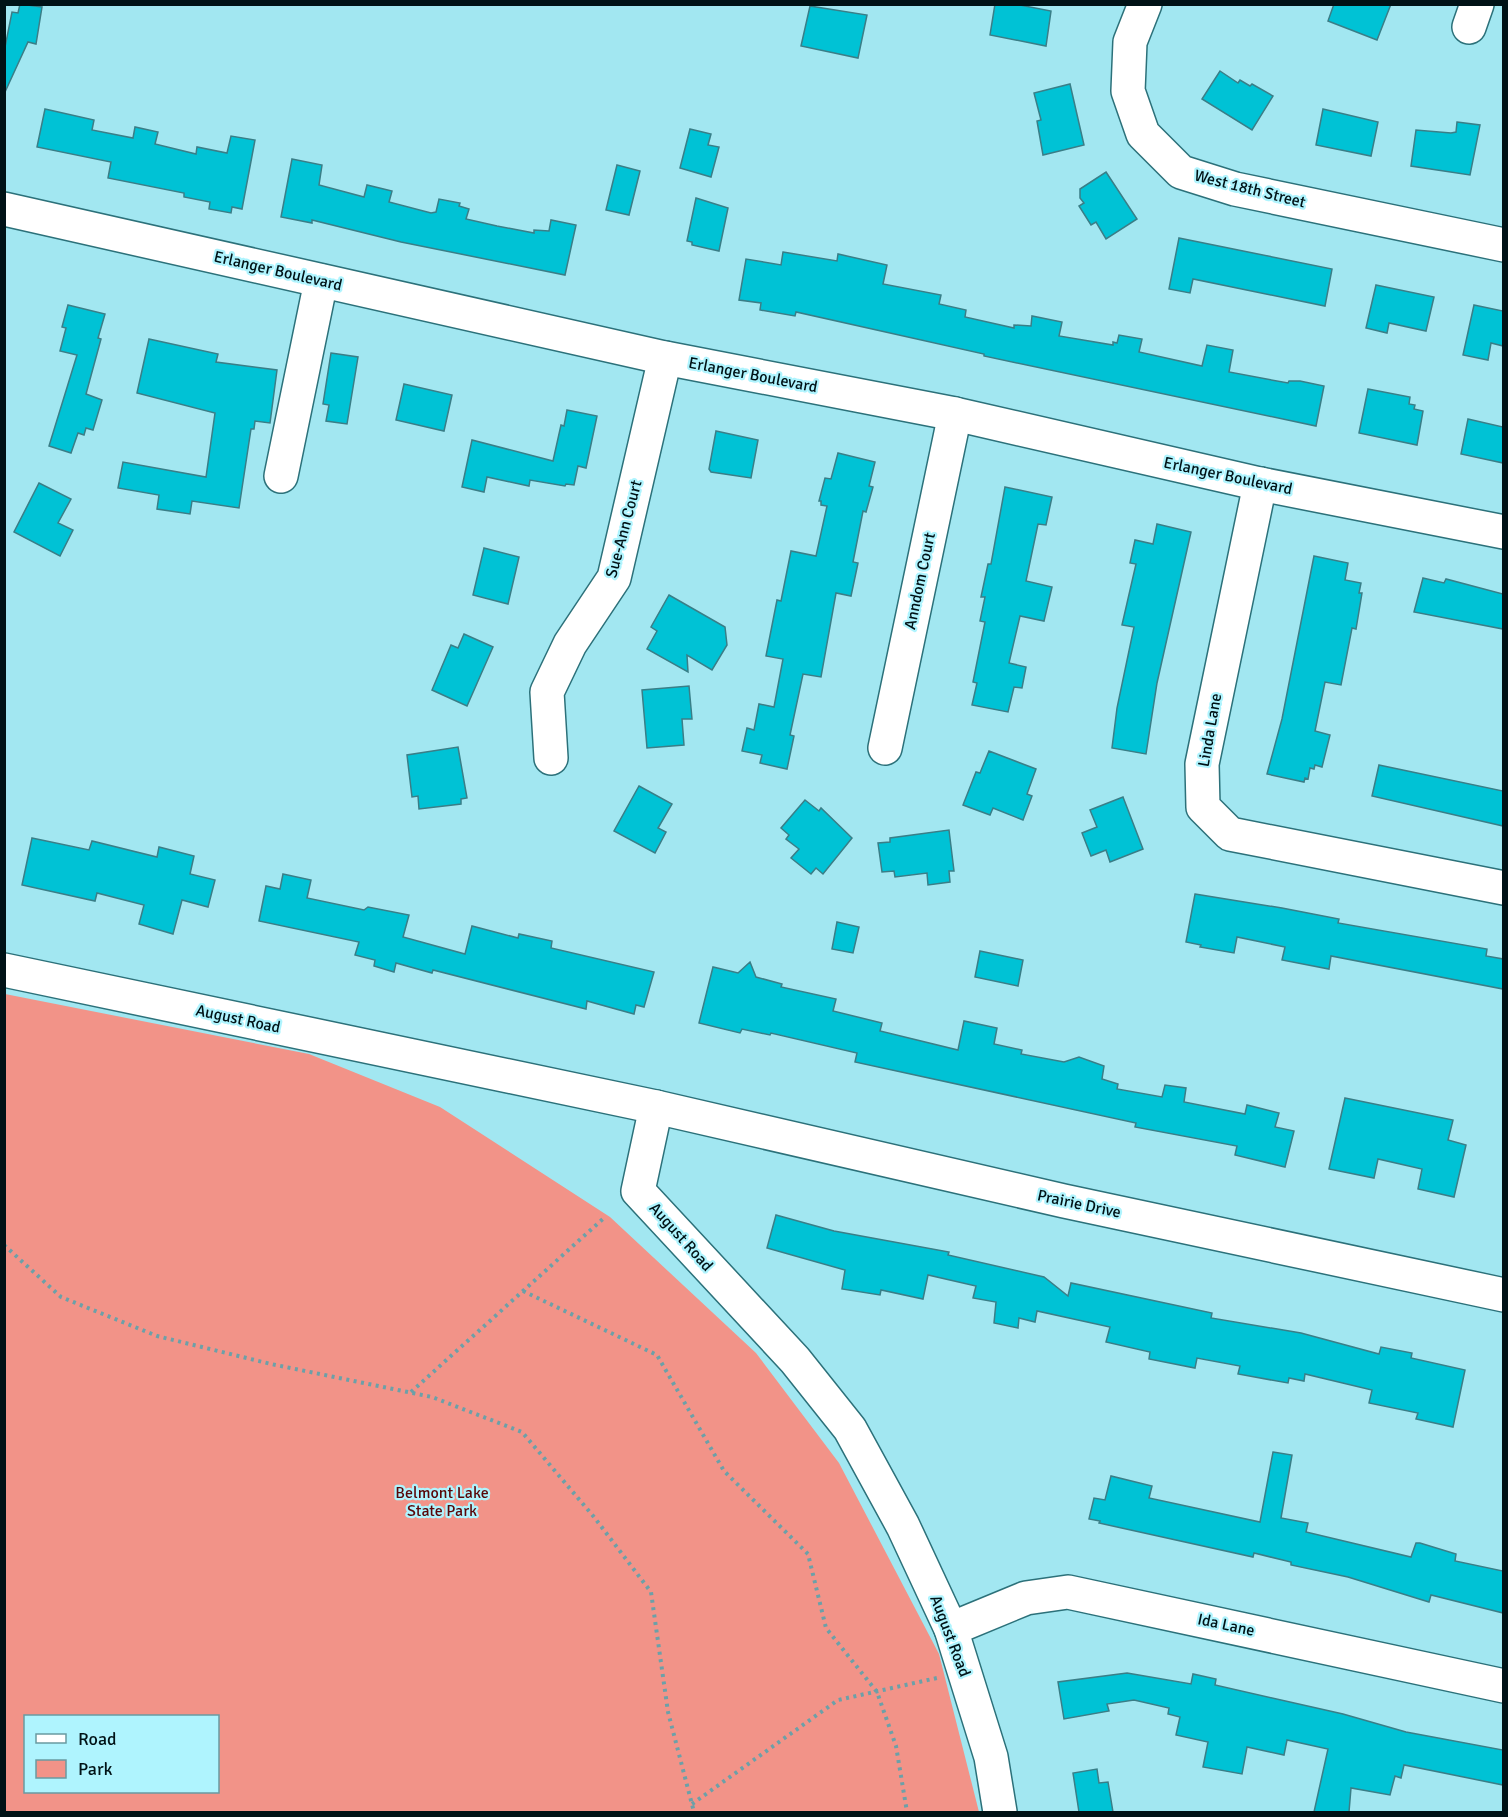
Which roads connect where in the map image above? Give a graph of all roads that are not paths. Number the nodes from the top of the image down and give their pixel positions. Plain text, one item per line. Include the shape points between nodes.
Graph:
1 (1145, 4) edge
2 (5, 212) edge
3 (1503, 245) edge
4 (321, 281) junction
5 (665, 358) junction
6 (956, 414) junction
7 (281, 476) dead end
8 (1260, 484) junction
9 (1503, 532) edge
10 (885, 748) dead end
11 (551, 758) dead end
12 (1503, 888) edge
13 (4, 970) edge
14 (656, 1107) junction
15 (1503, 1295) edge
16 (951, 1629) junction
17 (1503, 1686) edge
18 (1000, 1812) edge

1 - 3 street, West 18th Street via 1130,42 1128,91 1143,134 1181,172 1235,189
2 - 4 street, Erlanger Boulevard
4 - 5 street, Erlanger Boulevard
4 - 7 street
5 - 6 street, Erlanger Boulevard
5 - 11 street, Sue-Ann Court via 614,578 570,644 547,692
6 - 8 street, Erlanger Boulevard
6 - 10 street, Anndom Court
8 - 9 street, Erlanger Boulevard
8 - 12 street, Linda Lane via 1202,764 1203,807 1230,834
13 - 14 street, August Road
14 - 15 street, Prairie Drive via 1064,1201
14 - 16 street, August Road via 638,1191 795,1360 850,1429 903,1526
16 - 17 street, Ida Lane via 1026,1598 1068,1592
16 - 18 street, August Road via 991,1757

